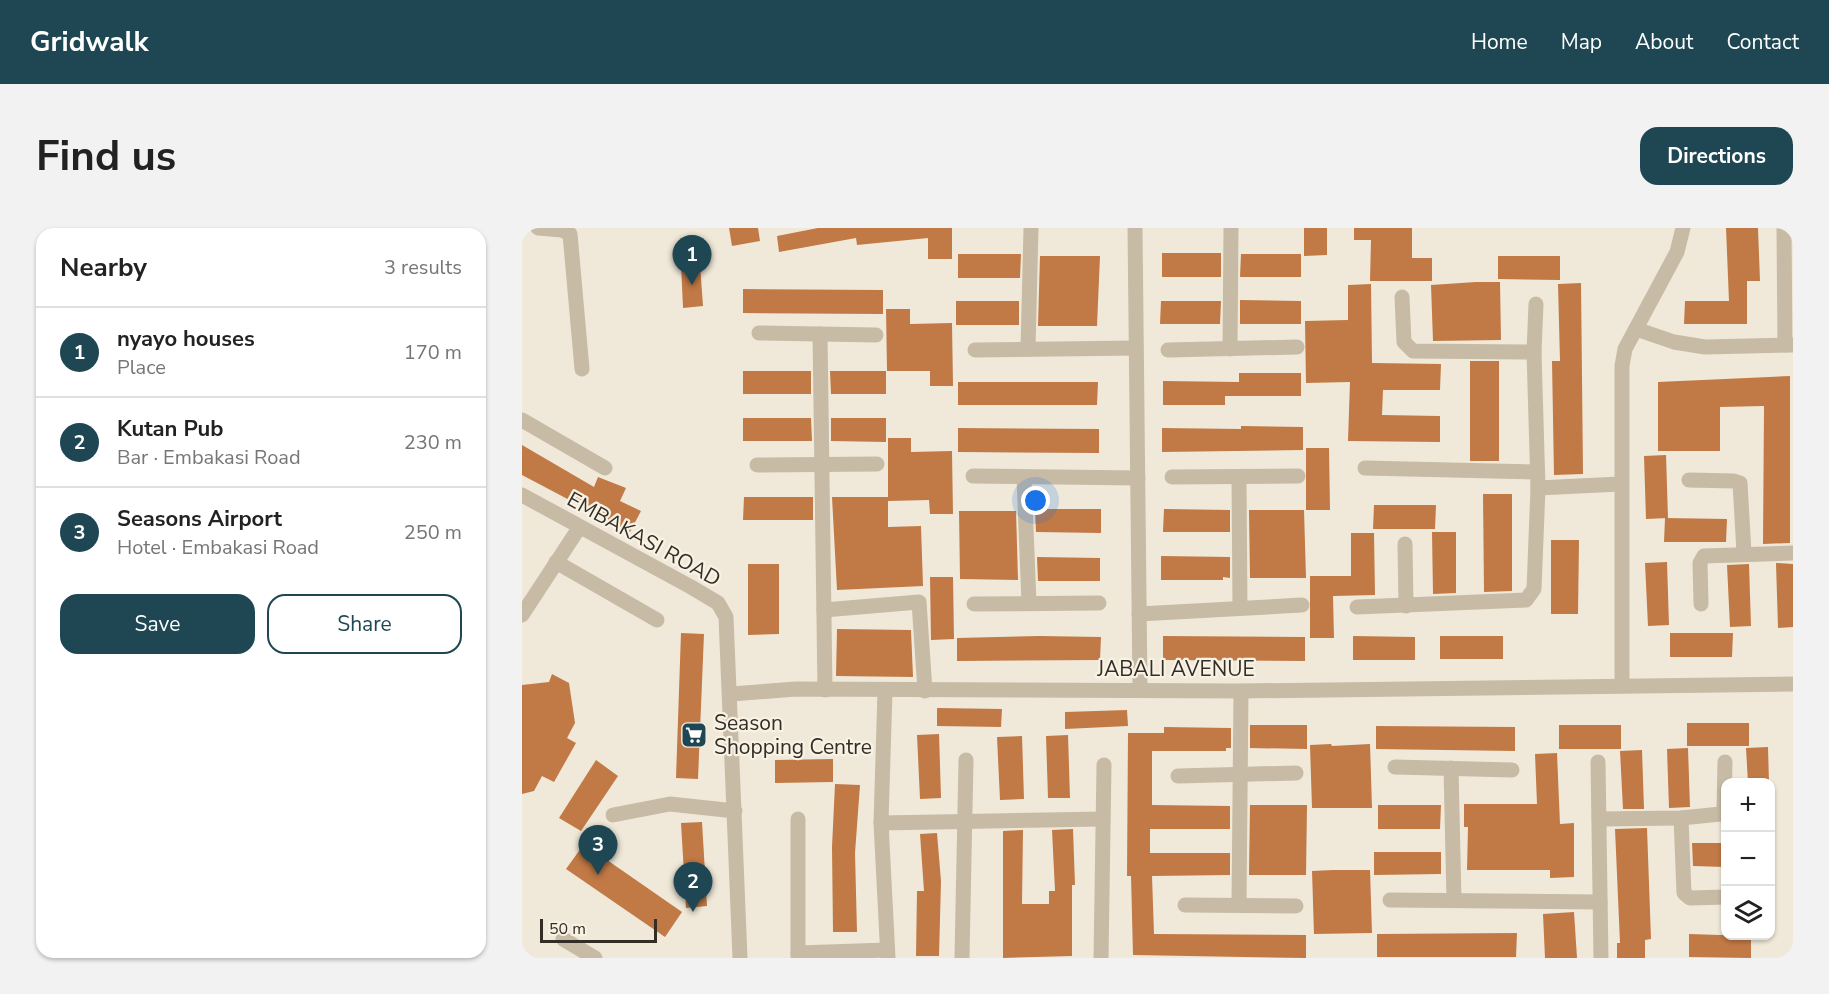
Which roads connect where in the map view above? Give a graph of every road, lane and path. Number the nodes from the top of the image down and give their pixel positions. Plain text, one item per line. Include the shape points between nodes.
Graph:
1 (538, 228) edge
2 (1031, 228) edge
3 (1135, 228) edge
4 (1231, 228) edge
5 (1683, 228) edge
6 (1784, 228) edge
7 (1402, 297) dead end
8 (1536, 304) dead end
9 (1636, 329) junction
10 (759, 333) dead end
11 (820, 334) junction
12 (876, 335) dead end
13 (1789, 345) edge
14 (1297, 347) dead end
15 (1136, 348) junction
16 (1028, 349) junction
17 (1230, 349) junction
18 (975, 350) dead end
19 (1168, 350) dead end
20 (1534, 352) junction
21 (582, 369) dead end
22 (522, 420) edge
23 (822, 464) junction
24 (877, 464) dead end
25 (757, 465) dead end
26 (605, 468) dead end
27 (1365, 468) dead end
28 (974, 476) dead end
29 (1298, 476) dead end
30 (1172, 477) dead end
31 (1239, 477) junction
32 (1024, 478) junction
33 (1138, 478) junction
34 (1537, 480) junction
35 (1689, 480) dead end
36 (1620, 484) junction
37 (522, 495) edge
38 (579, 528) junction
39 (1405, 544) dead end
40 (1744, 553) junction
41 (1793, 553) edge
42 (556, 562) junction
43 (1029, 603) junction
44 (1099, 603) dead end
45 (974, 604) dead end
46 (1701, 604) dead end
47 (1302, 605) dead end
48 (1406, 606) junction
49 (1357, 607) dead end
50 (1240, 608) junction
51 (824, 610) junction
52 (1139, 614) junction
53 (522, 615) edge
54 (657, 620) dead end
55 (1793, 684) edge
56 (1622, 686) junction
57 (1140, 689) junction
58 (825, 690) junction
59 (885, 691) junction
60 (925, 691) junction
61 (1241, 691) junction
62 (731, 694) junction
63 (966, 760) dead end
64 (1598, 762) dead end
65 (1725, 762) dead end
66 (1104, 765) dead end
67 (1395, 767) dead end
68 (1451, 768) junction
69 (1512, 770) dead end
70 (1296, 773) dead end
71 (1240, 775) junction
72 (1178, 776) dead end
73 (735, 811) junction
74 (614, 815) dead end
75 (1681, 818) junction
76 (798, 819) dead end
77 (1102, 819) junction
78 (1599, 819) junction
79 (966, 821) junction
80 (881, 823) junction
81 (1721, 897) edge
82 (1390, 900) dead end
83 (1454, 900) junction
84 (1600, 902) junction
85 (1185, 905) dead end
86 (1239, 905) junction
87 (1296, 906) dead end
88 (563, 939) dead end
89 (888, 954) edge
90 (798, 956) edge
91 (962, 957) edge
92 (595, 958) edge
93 (740, 958) edge
94 (1101, 958) edge
95 (1601, 958) edge

1 - 21 street via 570,234
2 - 16 street
3 - 15 street
4 - 17 street
5 - 9 street via 1677,252
6 - 13 street
7 - 20 street via 1404,342 1413,351
8 - 20 street
9 - 13 street via 1674,342 1705,346
9 - 36 street via 1625,349 1620,376
10 - 11 street
11 - 12 street
11 - 23 street
14 - 17 street
15 - 16 street
15 - 33 street
16 - 18 street
17 - 19 street
20 - 34 street
22 - 26 street
23 - 24 street
23 - 25 street
23 - 51 street
27 - 34 street
28 - 32 street
29 - 31 street
30 - 31 street
31 - 50 street
32 - 33 street
32 - 43 street
33 - 52 street
34 - 36 street
34 - 48 street via 1534,589 1526,600
35 - 40 street via 1740,483
36 - 56 street
37 - 38 street, EMBAKASI ROAD
38 - 42 street
38 - 62 street, EMBAKASI ROAD via 718,603 726,617
39 - 48 street
40 - 41 street
40 - 46 street via 1703,557
42 - 53 street
42 - 54 street
43 - 44 street
43 - 45 street
47 - 50 street
48 - 49 street
50 - 52 street
51 - 58 street
51 - 60 street via 919,603
52 - 57 street
55 - 56 street, JABALI AVENUE
56 - 61 street, JABALI AVENUE
57 - 60 street, JABALI AVENUE
57 - 61 street, JABALI AVENUE
58 - 59 street, JABALI AVENUE
58 - 62 street, JABALI AVENUE
59 - 60 street, JABALI AVENUE
59 - 80 street
61 - 71 street
62 - 73 street, EMBAKASI ROAD
63 - 79 street
64 - 78 street
65 - 75 street via 1721,814
66 - 77 street
67 - 68 street
68 - 69 street
68 - 83 street
70 - 71 street
71 - 72 street
71 - 86 street
73 - 74 street via 670,804
73 - 93 street, EMBAKASI ROAD
75 - 78 street
75 - 81 street via 1684,893 1690,898
76 - 90 street
77 - 79 street
77 - 94 street
78 - 84 street
79 - 80 street
79 - 91 street
80 - 89 street
82 - 83 street
83 - 84 street
84 - 95 street
85 - 86 street
86 - 87 street
88 - 92 street
89 - 90 street

